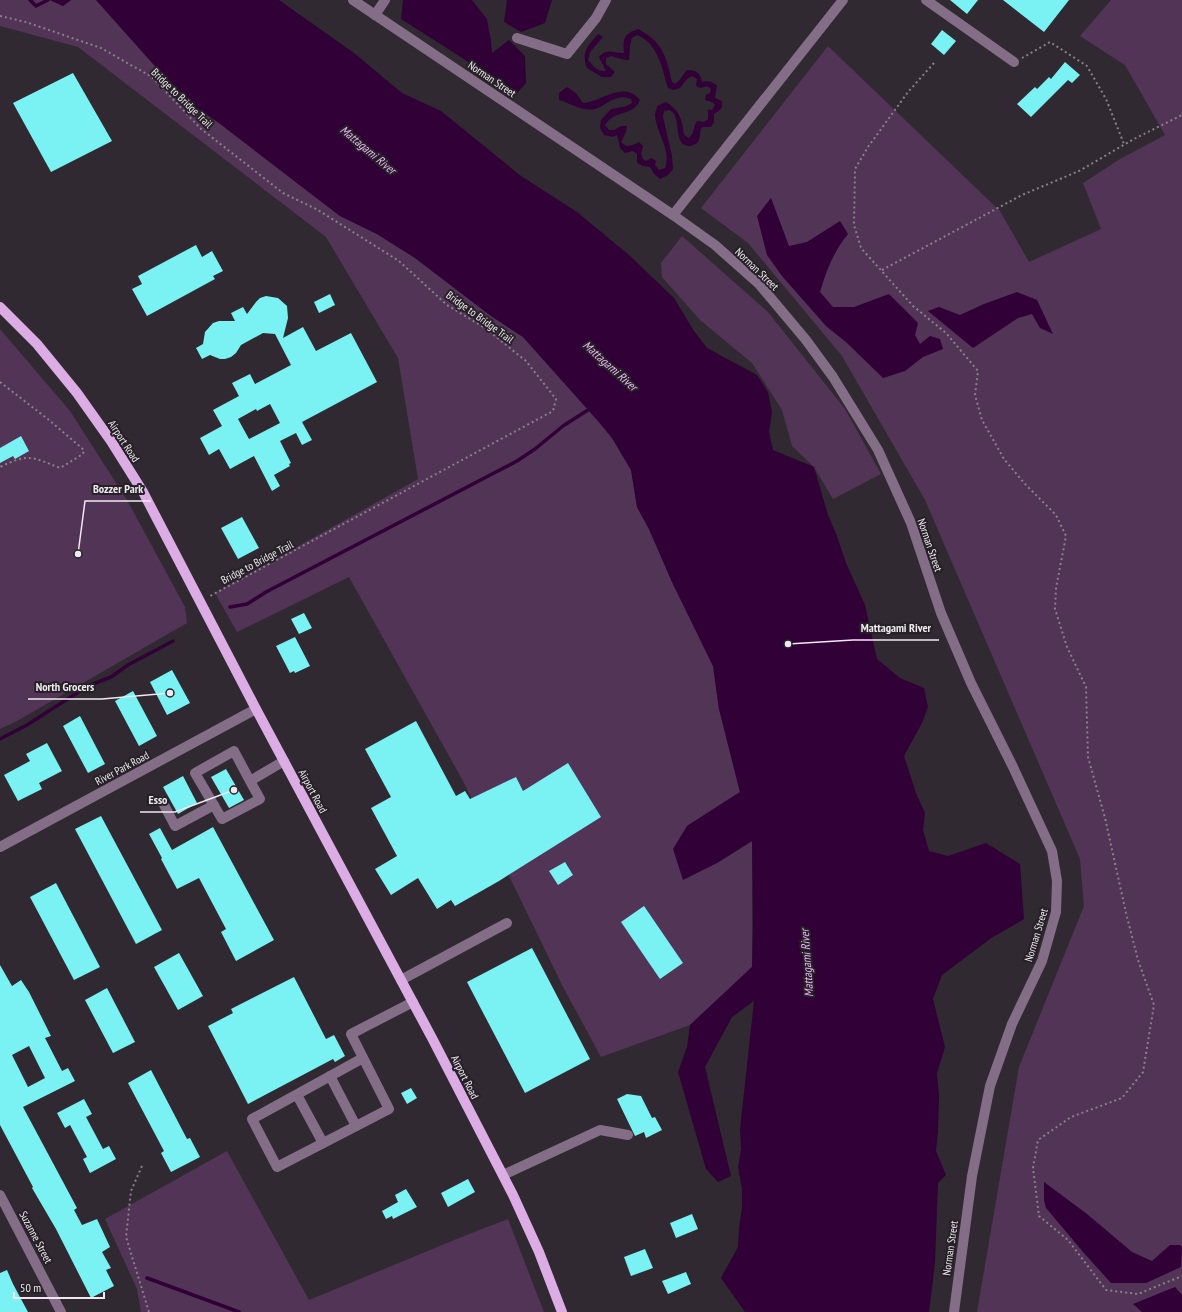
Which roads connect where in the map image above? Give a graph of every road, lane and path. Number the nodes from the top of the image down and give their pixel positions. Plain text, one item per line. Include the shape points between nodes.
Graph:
1 (354, 0) edge
2 (385, 0) edge
3 (606, 0) edge
4 (843, 0) edge
5 (926, 0) edge
6 (375, 15) junction
7 (0, 16) edge
8 (517, 38) dead end
9 (1014, 62) joint
10 (934, 63) dead end
11 (1182, 115) edge
12 (1124, 144) junction
13 (673, 216) junction
14 (882, 270) junction
15 (0, 307) edge
16 (0, 382) edge
17 (0, 467) edge
18 (200, 602) junction
19 (256, 709) junction
20 (284, 761) junction
21 (250, 781) junction
22 (162, 801) dead end
23 (214, 804) junction
24 (0, 847) edge
25 (507, 923) dead end
26 (401, 980) junction
27 (413, 1002) junction
28 (363, 1058) junction
29 (330, 1076) junction
30 (297, 1094) junction
31 (356, 1126) junction
32 (628, 1135) dead end
33 (323, 1143) junction
34 (142, 1166) dead end
35 (503, 1175) junction
36 (1, 1200) edge
37 (1182, 1276) edge
38 (61, 1312) edge
39 (149, 1312) edge
40 (562, 1312) edge
41 (954, 1312) edge

1 - 6 street, Norman Street
2 - 6 street
3 - 8 street via 596,18 567,54
4 - 13 street
5 - 9 street
6 - 13 street, Norman Street
7 - 18 path, Bridge to Bridge Trail via 26,22 100,48 152,77 200,128 283,193 318,210 399,261 447,305 485,328 526,361 556,399 553,411
9 - 12 path via 1050,42 1087,66 1106,99
10 - 14 path via 908,92 855,169 854,225 861,248
11 - 12 path
12 - 14 path via 1079,170 1022,195
13 - 41 street, Norman Street via 715,246 759,284 833,377 874,444 911,523 941,613 971,683 1052,851 1057,881 1056,912 1042,961 1012,1024 990,1086 972,1176
14 - 37 path via 913,306 946,333 978,370 976,395 982,420 1004,459 1056,515 1066,536 1056,588 1055,609 1066,647 1086,687 1088,757 1138,960 1154,1005 1143,1072 1122,1098 1071,1118 1038,1140 1033,1168 1039,1216 1068,1240 1106,1290 1138,1294
15 - 18 main road, Airport Road via 37,344 77,393 111,441 142,492
16 - 17 path via 84,450 84,454 60,468 34,458 25,458
18 - 19 main road, Airport Road
19 - 20 main road, Airport Road
19 - 24 street, River Park Road
20 - 21 street
20 - 26 main road, Airport Road
21 - 23 street via 260,799 222,819
21 - 23 street via 234,751 195,773
22 - 23 street via 175,826
25 - 26 street
26 - 27 main road, Airport Road
27 - 28 street via 351,1034
27 - 35 main road, Airport Road
28 - 29 street
28 - 31 street via 389,1109
29 - 30 street
29 - 31 street
30 - 33 street
30 - 33 street via 252,1119 277,1167
31 - 33 street
32 - 35 street via 600,1130
34 - 39 path via 131,1191 126,1237
35 - 40 main road, Airport Road via 539,1252
36 - 38 street, Suzanne Street

